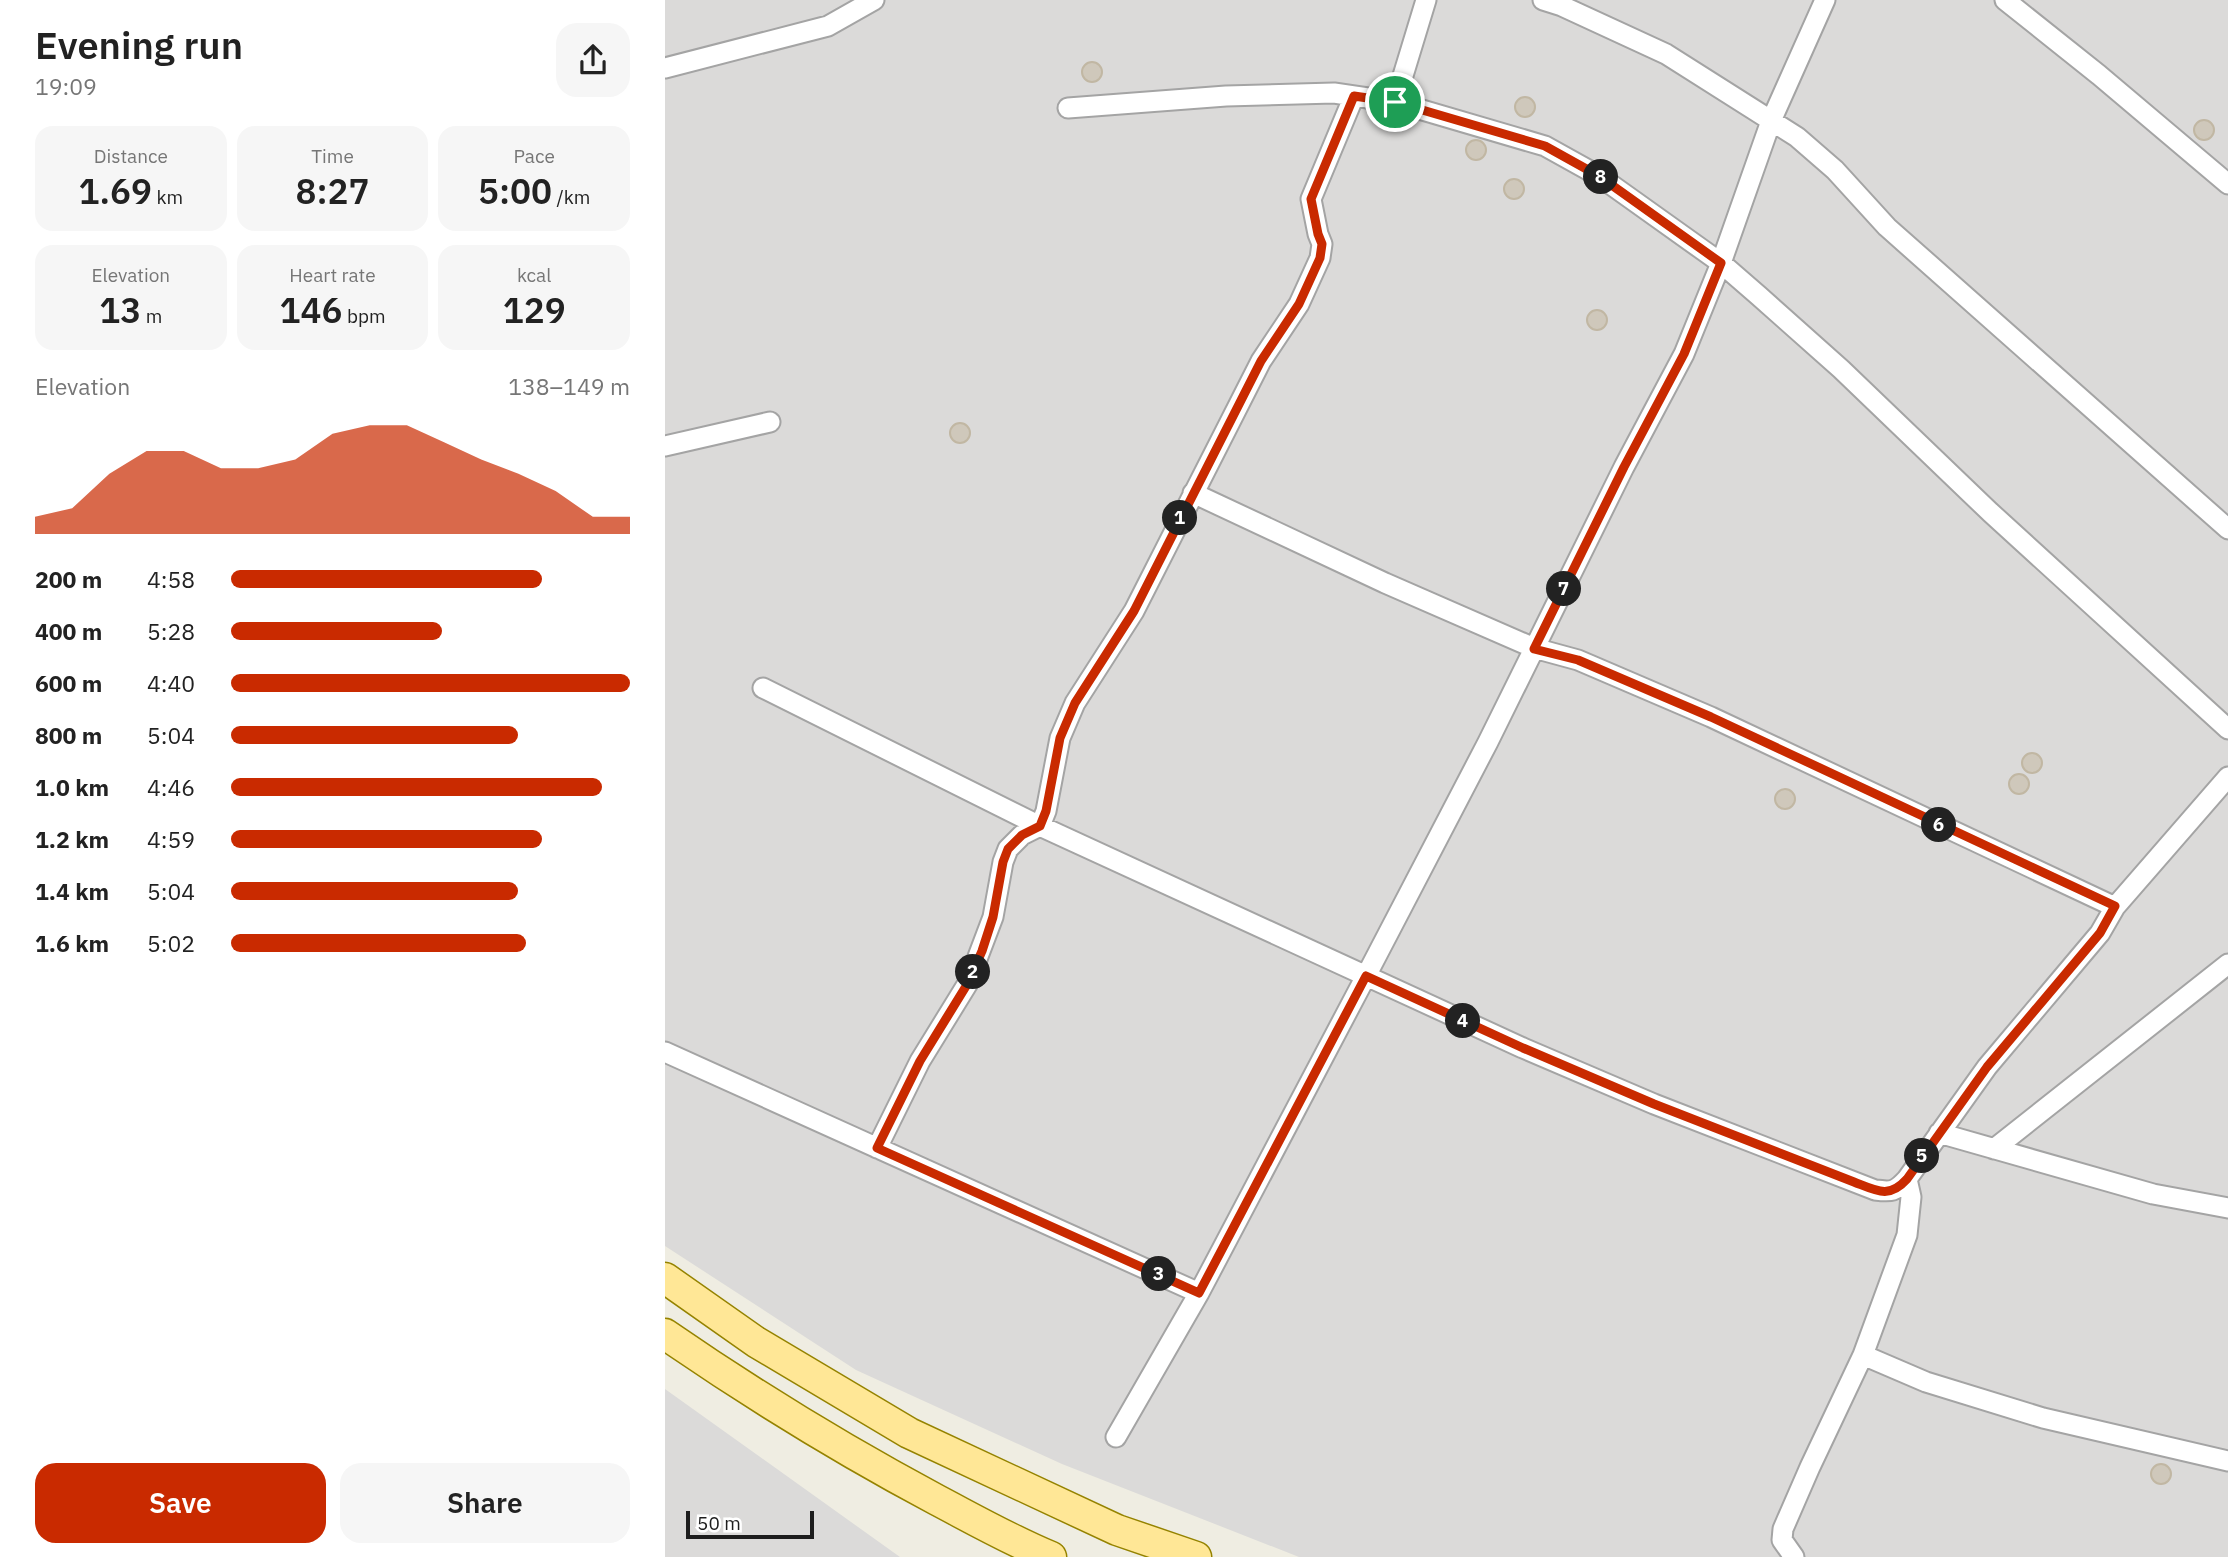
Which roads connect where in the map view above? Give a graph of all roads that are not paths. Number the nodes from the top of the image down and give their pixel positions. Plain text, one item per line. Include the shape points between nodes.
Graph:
1 (1426, 0) edge
2 (1543, 0) edge
3 (1825, 0) edge
4 (2005, 0) edge
5 (862, 3) edge
6 (665, 68) edge
7 (1354, 96) junction
8 (1395, 102) junction
9 (1068, 108) dead end
10 (1771, 121) junction
11 (2228, 184) edge
12 (1721, 263) junction
13 (770, 422) dead end
14 (665, 446) edge
15 (1193, 492) junction
16 (2228, 528) edge
17 (1534, 649) junction
18 (763, 688) dead end
19 (2228, 729) edge
20 (2228, 777) edge
21 (1040, 826) junction
22 (2115, 906) junction
23 (2228, 964) edge
24 (1366, 976) junction
25 (665, 1052) edge
26 (1939, 1133) junction
27 (877, 1148) junction
28 (1994, 1149) junction
29 (1907, 1179) junction
30 (2228, 1208) edge
31 (665, 1278) edge
32 (665, 1290) edge
33 (1199, 1293) junction
34 (665, 1334) edge
35 (1863, 1355) junction
36 (700, 1359) junction
37 (1116, 1437) dead end
38 (2228, 1461) edge
39 (1009, 1557) edge
40 (1051, 1557) edge
41 (1132, 1557) edge
42 (1196, 1557) edge
43 (1794, 1557) edge

1 - 8 street
2 - 10 street via 1666,54
3 - 10 street
4 - 11 street
5 - 6 street via 828,26
7 - 8 street
7 - 9 street via 1226,96
7 - 15 street via 1311,199 1322,244 1320,258
8 - 12 street via 1545,146 1599,176
10 - 12 street
10 - 16 street via 1816,151 1887,227
12 - 17 street via 1684,354
12 - 19 street
13 - 14 street
15 - 17 street
15 - 21 street via 1134,611 1075,703 1060,738
17 - 22 street via 1578,660 1711,717
17 - 24 street
18 - 21 street
20 - 22 street
21 - 24 street
21 - 27 street via 1008,849 993,917 968,983 920,1061
22 - 26 street via 2100,933 1987,1067
23 - 28 street
24 - 29 street via 1654,1104 1865,1186 1890,1192
24 - 33 street
25 - 27 street
26 - 28 street
26 - 29 street
27 - 33 street
28 - 30 street via 2153,1194
29 - 35 street via 1907,1235
31 - 42 main road via 756,1342 909,1433 1117,1530
32 - 41 main road via 804,1387 907,1447
33 - 37 street
34 - 36 main road
35 - 38 street via 1926,1382 2043,1418
35 - 43 street via 1783,1529 1782,1540
36 - 39 main road via 739,1395 786,1426
36 - 40 main road via 881,1470

